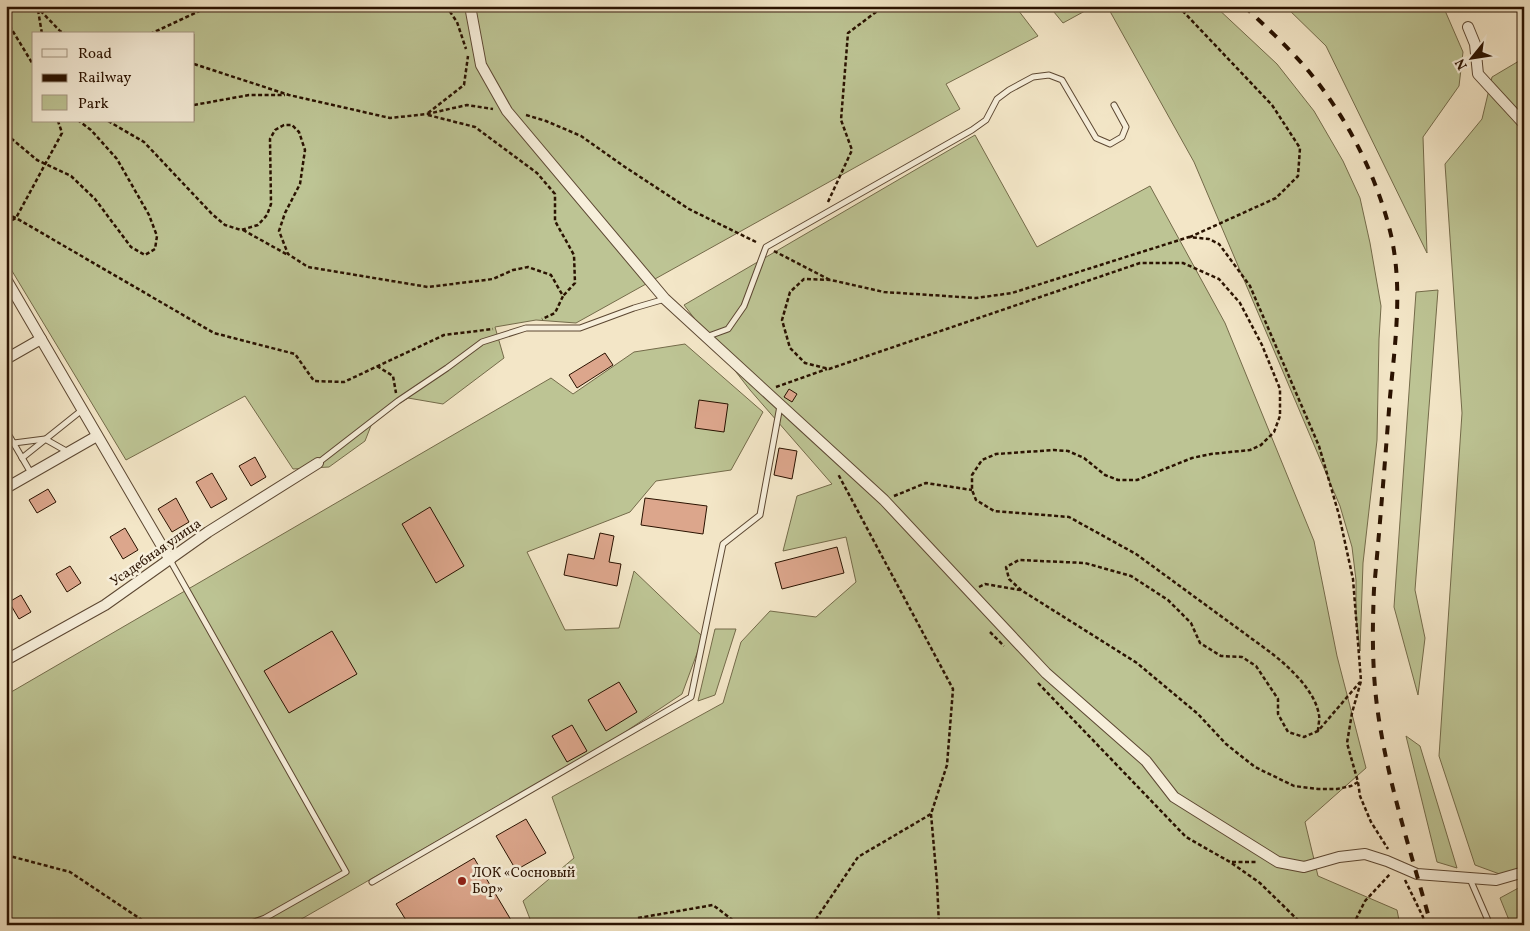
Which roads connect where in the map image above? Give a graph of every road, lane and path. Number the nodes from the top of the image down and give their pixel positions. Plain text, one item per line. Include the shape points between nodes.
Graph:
1 (35, 6) edge
2 (210, 6) edge
3 (446, 6) edge
4 (470, 6) edge
5 (884, 6) edge
6 (1178, 6) edge
7 (38, 10) junction
8 (6, 20) edge
9 (1468, 28) dead end
10 (42, 32) edge
11 (62, 32) edge
12 (154, 32) edge
13 (32, 63) edge
14 (195, 64) edge
15 (289, 96) junction
16 (195, 104) edge
17 (1114, 105) dead end
18 (507, 111) junction
19 (427, 114) junction
20 (58, 122) edge
21 (80, 122) edge
22 (110, 122) edge
23 (1524, 124) edge
24 (6, 134) edge
25 (45, 164) junction
26 (6, 214) edge
27 (821, 216) junction
28 (16, 218) junction
29 (6, 223) edge
30 (242, 230) junction
31 (1189, 237) junction
32 (766, 247) junction
33 (296, 260) junction
34 (6, 279) edge
35 (831, 280) junction
36 (562, 296) junction
37 (665, 299) junction
38 (539, 320) dead end
39 (493, 329) dead end
40 (706, 337) junction
41 (41, 339) junction
42 (6, 359) edge
43 (377, 366) junction
44 (829, 369) junction
45 (764, 391) junction
46 (398, 401) junction
47 (780, 405) junction
48 (82, 410) junction
49 (8, 432) dead end
50 (97, 436) junction
51 (45, 439) junction
52 (14, 444) junction
53 (69, 452) junction
54 (22, 458) junction
55 (318, 463) joint
56 (835, 469) dead end
57 (31, 474) junction
58 (6, 488) edge
59 (972, 490) junction
60 (884, 500) junction
61 (170, 560) junction
62 (1021, 590) junction
63 (970, 592) junction
64 (988, 629) dead end
65 (1008, 650) dead end
66 (6, 660) edge
67 (1035, 679) dead end
68 (1361, 681) junction
69 (1318, 731) junction
70 (931, 814) junction
71 (6, 855) edge
72 (1230, 862) junction
73 (1259, 862) dead end
74 (1398, 866) junction
75 (1524, 872) edge
76 (1470, 878) junction
77 (372, 882) dead end
78 (638, 918) dead end
79 (144, 925) edge
80 (246, 925) edge
81 (740, 925) edge
82 (812, 925) edge
83 (939, 925) edge
84 (1303, 925) edge
85 (1353, 925) edge
86 (1490, 925) edge

1 - 7 path
2 - 12 path
3 - 19 path via 456,22 468,56 464,85
4 - 18 street via 481,65
5 - 27 path via 848,33 841,120 852,150
6 - 31 path via 1272,106 1300,148 1298,176 1276,198
7 - 10 path
7 - 11 path
8 - 13 path
9 - 23 street via 1475,44 1478,74
14 - 15 path
15 - 16 path via 249,95
15 - 19 path via 390,118
17 - 27 lane via 1126,127 1122,137 1110,144 1096,138 1062,80 1048,75 1033,77 997,99 986,120 972,130
18 - 19 path via 467,105
18 - 32 path via 546,120 581,136 690,209
18 - 37 street
19 - 36 path via 475,127 537,173 555,194 555,221 574,255 575,283
20 - 25 path via 62,133
21 - 25 path via 117,159 149,215 157,236 155,250 145,255 132,247 95,199 71,176
22 - 30 path via 144,142 225,225
24 - 25 path
25 - 28 path
26 - 28 path
27 - 32 lane
28 - 29 path
28 - 43 path via 214,333 295,354 314,381 344,382
30 - 33 path
30 - 33 path via 258,226 267,215 271,204 270,139 275,130 292,125 299,132 305,150 300,184 284,213 280,231 288,254
31 - 35 path via 1012,292 976,298 884,292
31 - 68 path via 1209,238 1219,244 1250,286 1319,446 1353,579
32 - 35 path
32 - 40 lane via 744,306 728,329
33 - 36 path via 308,266 428,288 492,279 528,267 551,275
34 - 41 street
35 - 44 path via 804,279 790,292 782,320 790,348 805,363
36 - 38 path via 555,313
37 - 40 street
37 - 46 lane via 580,328 526,328 482,342
39 - 43 path via 444,335
40 - 45 street
41 - 42 street
41 - 48 street
43 - 46 path via 393,376
44 - 45 path
44 - 59 path via 1140,263 1183,262 1219,279 1240,303 1280,389 1280,416 1274,432 1261,445 1250,450 1192,458 1137,480 1118,480 1068,451 996,454 982,460 972,475
45 - 47 street
46 - 55 lane
47 - 60 street
47 - 77 lane via 760,515 723,544 691,697
48 - 50 street
48 - 51 lane
49 - 52 lane
50 - 53 street
50 - 61 street
51 - 52 lane
51 - 53 lane
51 - 54 lane
52 - 54 lane
53 - 57 street
54 - 57 lane
55 - 61 street, Усадебная улица via 208,532
56 - 70 path via 953,689 947,765
57 - 58 street
59 - 60 path via 926,483
59 - 69 path via 976,500 994,511 1069,517 1136,554 1291,669 1312,696 1319,715
60 - 63 street
61 - 66 street, Усадебная улица via 105,605
61 - 80 lane via 346,872 265,918
62 - 63 path via 985,584
62 - 68 path via 1137,663 1255,767 1294,786 1337,789 1358,782 1347,743
62 - 69 path via 1008,580 1006,567 1019,560 1085,563 1131,576 1168,600 1191,623 1200,643 1221,656 1242,657 1256,666 1278,699 1278,714 1288,732 1304,737
63 - 74 street via 1046,674 1146,761 1174,797 1278,862 1304,867 1364,854
64 - 65 path
67 - 72 path via 1186,837
68 - 69 path
70 - 82 path via 858,856
70 - 83 path
71 - 79 path via 70,872 142,920
72 - 73 path
72 - 84 path via 1260,883
74 - 76 street via 1417,874
74 - 85 path via 1365,901
75 - 76 street via 1496,880
76 - 86 lane
78 - 81 path via 713,905

